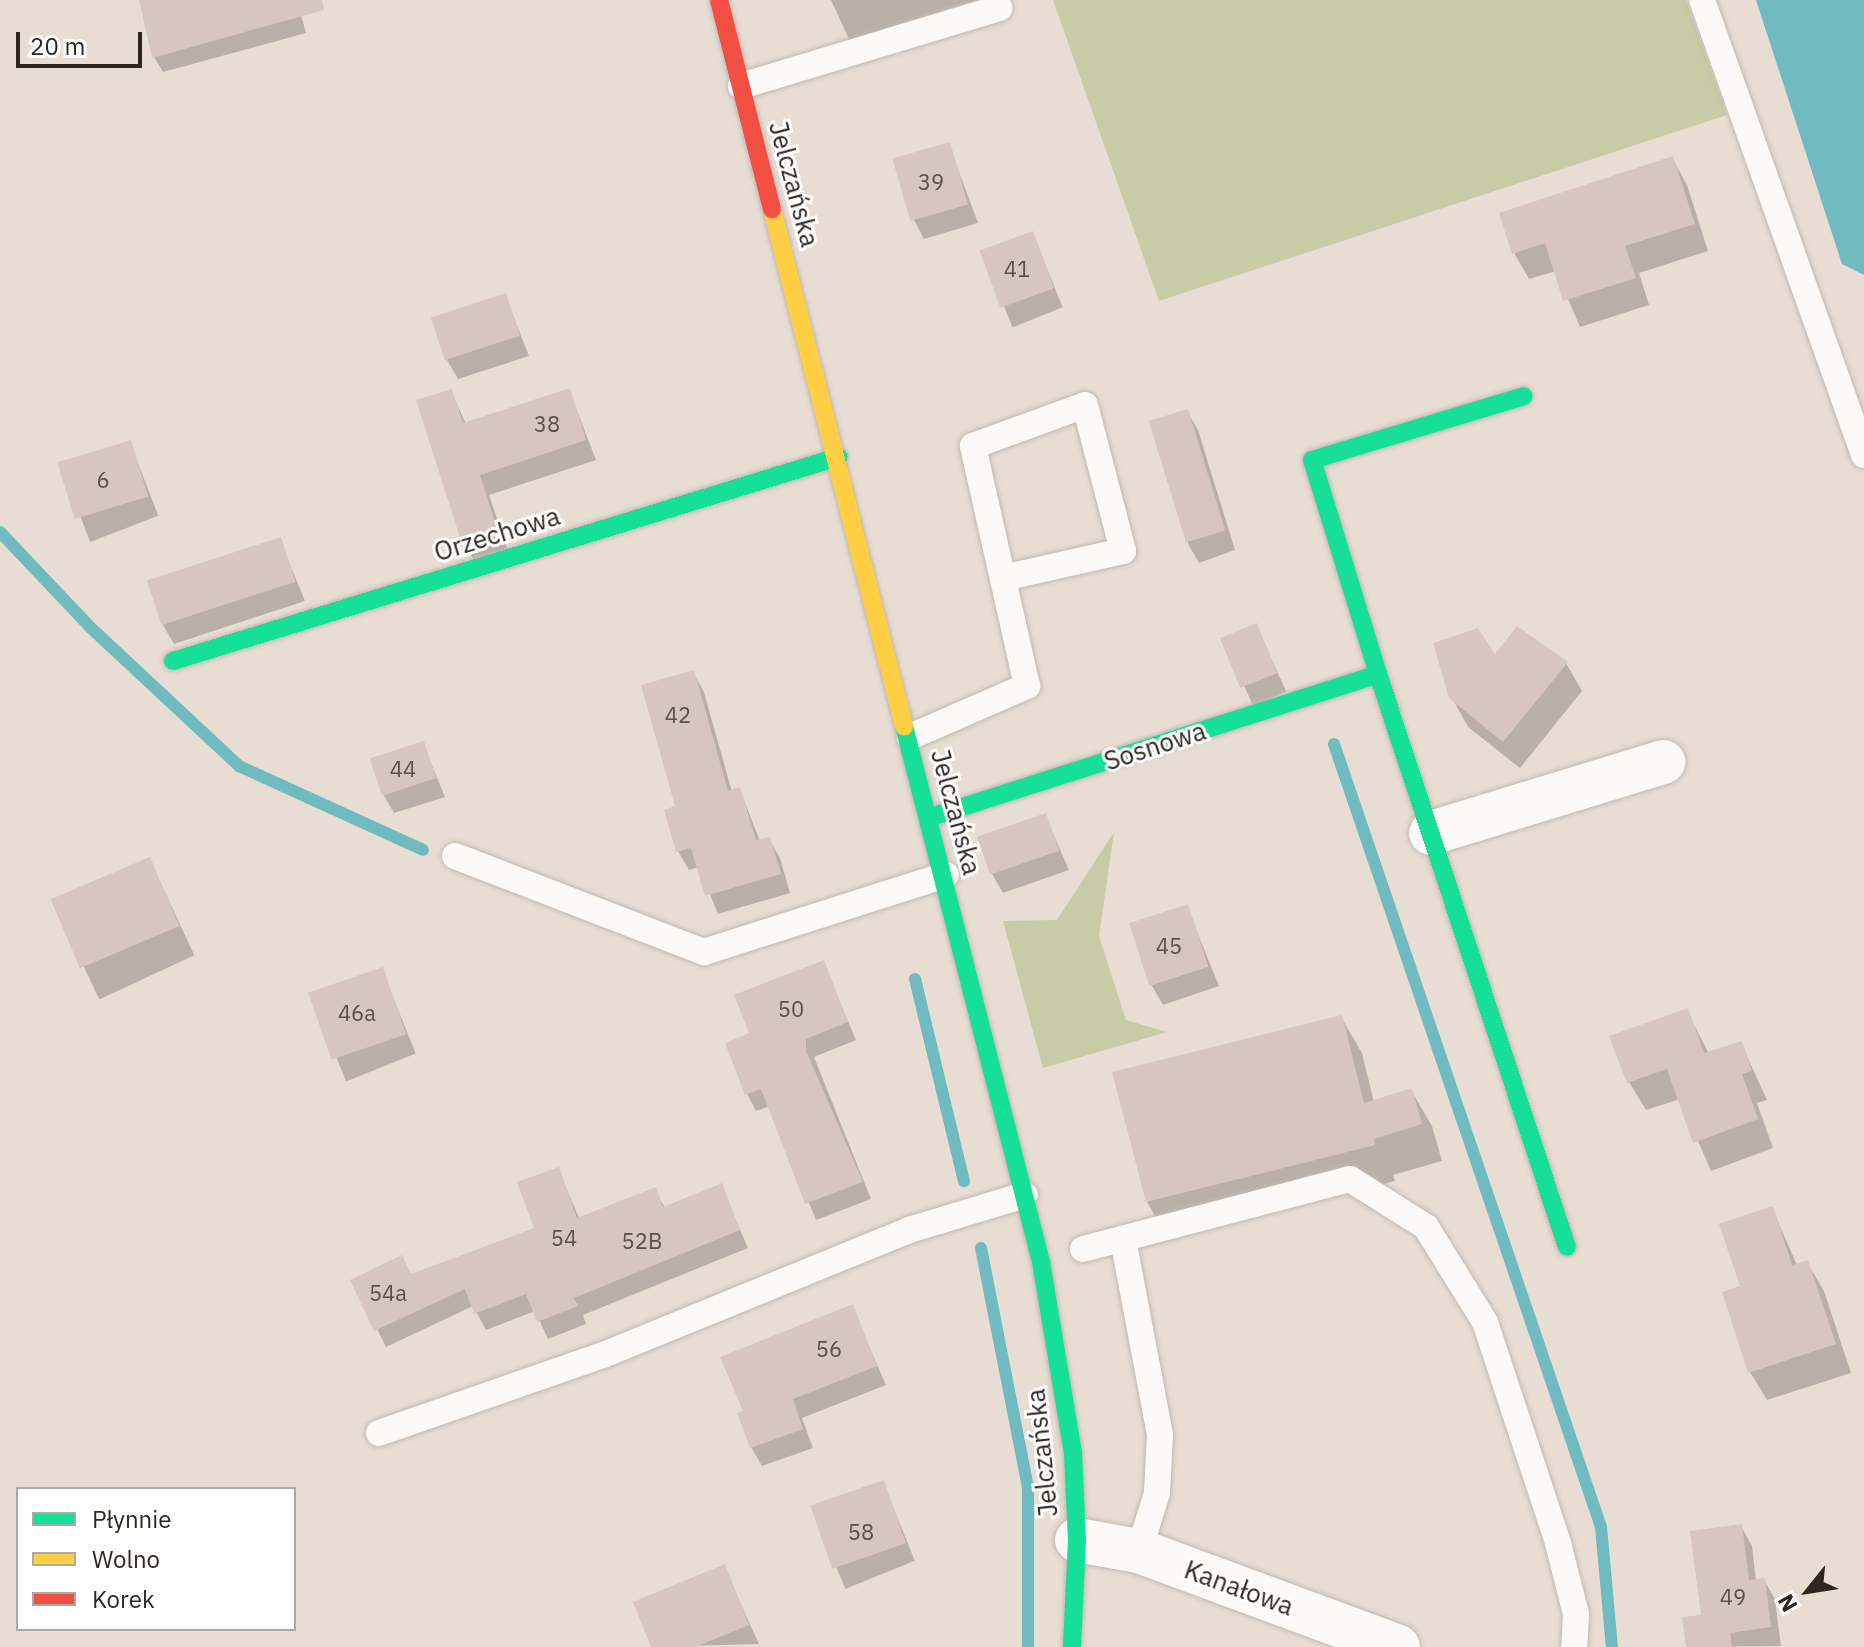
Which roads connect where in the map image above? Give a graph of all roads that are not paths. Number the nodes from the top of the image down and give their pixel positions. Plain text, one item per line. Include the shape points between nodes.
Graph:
1 (719, 0) edge
2 (1702, 0) edge
3 (1000, 8) dead end
4 (741, 86) junction
5 (1524, 396) dead end
6 (1864, 455) edge
7 (838, 457) junction
8 (1003, 578) junction
9 (173, 661) dead end
10 (1378, 674) junction
11 (910, 737) junction
12 (1663, 762) dead end
13 (931, 817) junction
14 (1431, 833) junction
15 (455, 856) dead end
16 (946, 875) junction
17 (1025, 1195) junction
18 (1123, 1239) junction
19 (1567, 1247) dead end
20 (1083, 1249) dead end
21 (379, 1433) dead end
22 (1077, 1540) junction
23 (1139, 1551) junction
24 (1072, 1647) edge
25 (1398, 1647) edge
26 (1574, 1647) edge

1 - 4 street, Jelczańska
2 - 6 lane
3 - 4 lane
4 - 7 street, Jelczańska
5 - 10 street via 1312,460
7 - 9 street, Orzechowa
7 - 11 street, Jelczańska
8 - 8 lane via 973,446 1085,405 1123,551
8 - 11 lane via 1027,686
10 - 13 street, Sosnowa
10 - 14 street
11 - 13 street, Jelczańska
12 - 14 street
13 - 16 street, Jelczańska
14 - 19 street
15 - 16 lane via 704,952
16 - 17 street, Jelczańska
17 - 21 lane via 909,1230 603,1355
17 - 22 street, Jelczańska via 1073,1453
18 - 20 lane
18 - 23 lane via 1160,1435 1157,1493
18 - 26 lane via 1350,1179 1426,1227 1485,1322 1558,1543 1576,1614
22 - 23 street, Kanałowa
22 - 24 street, Jelczańska
23 - 25 street, Kanałowa

